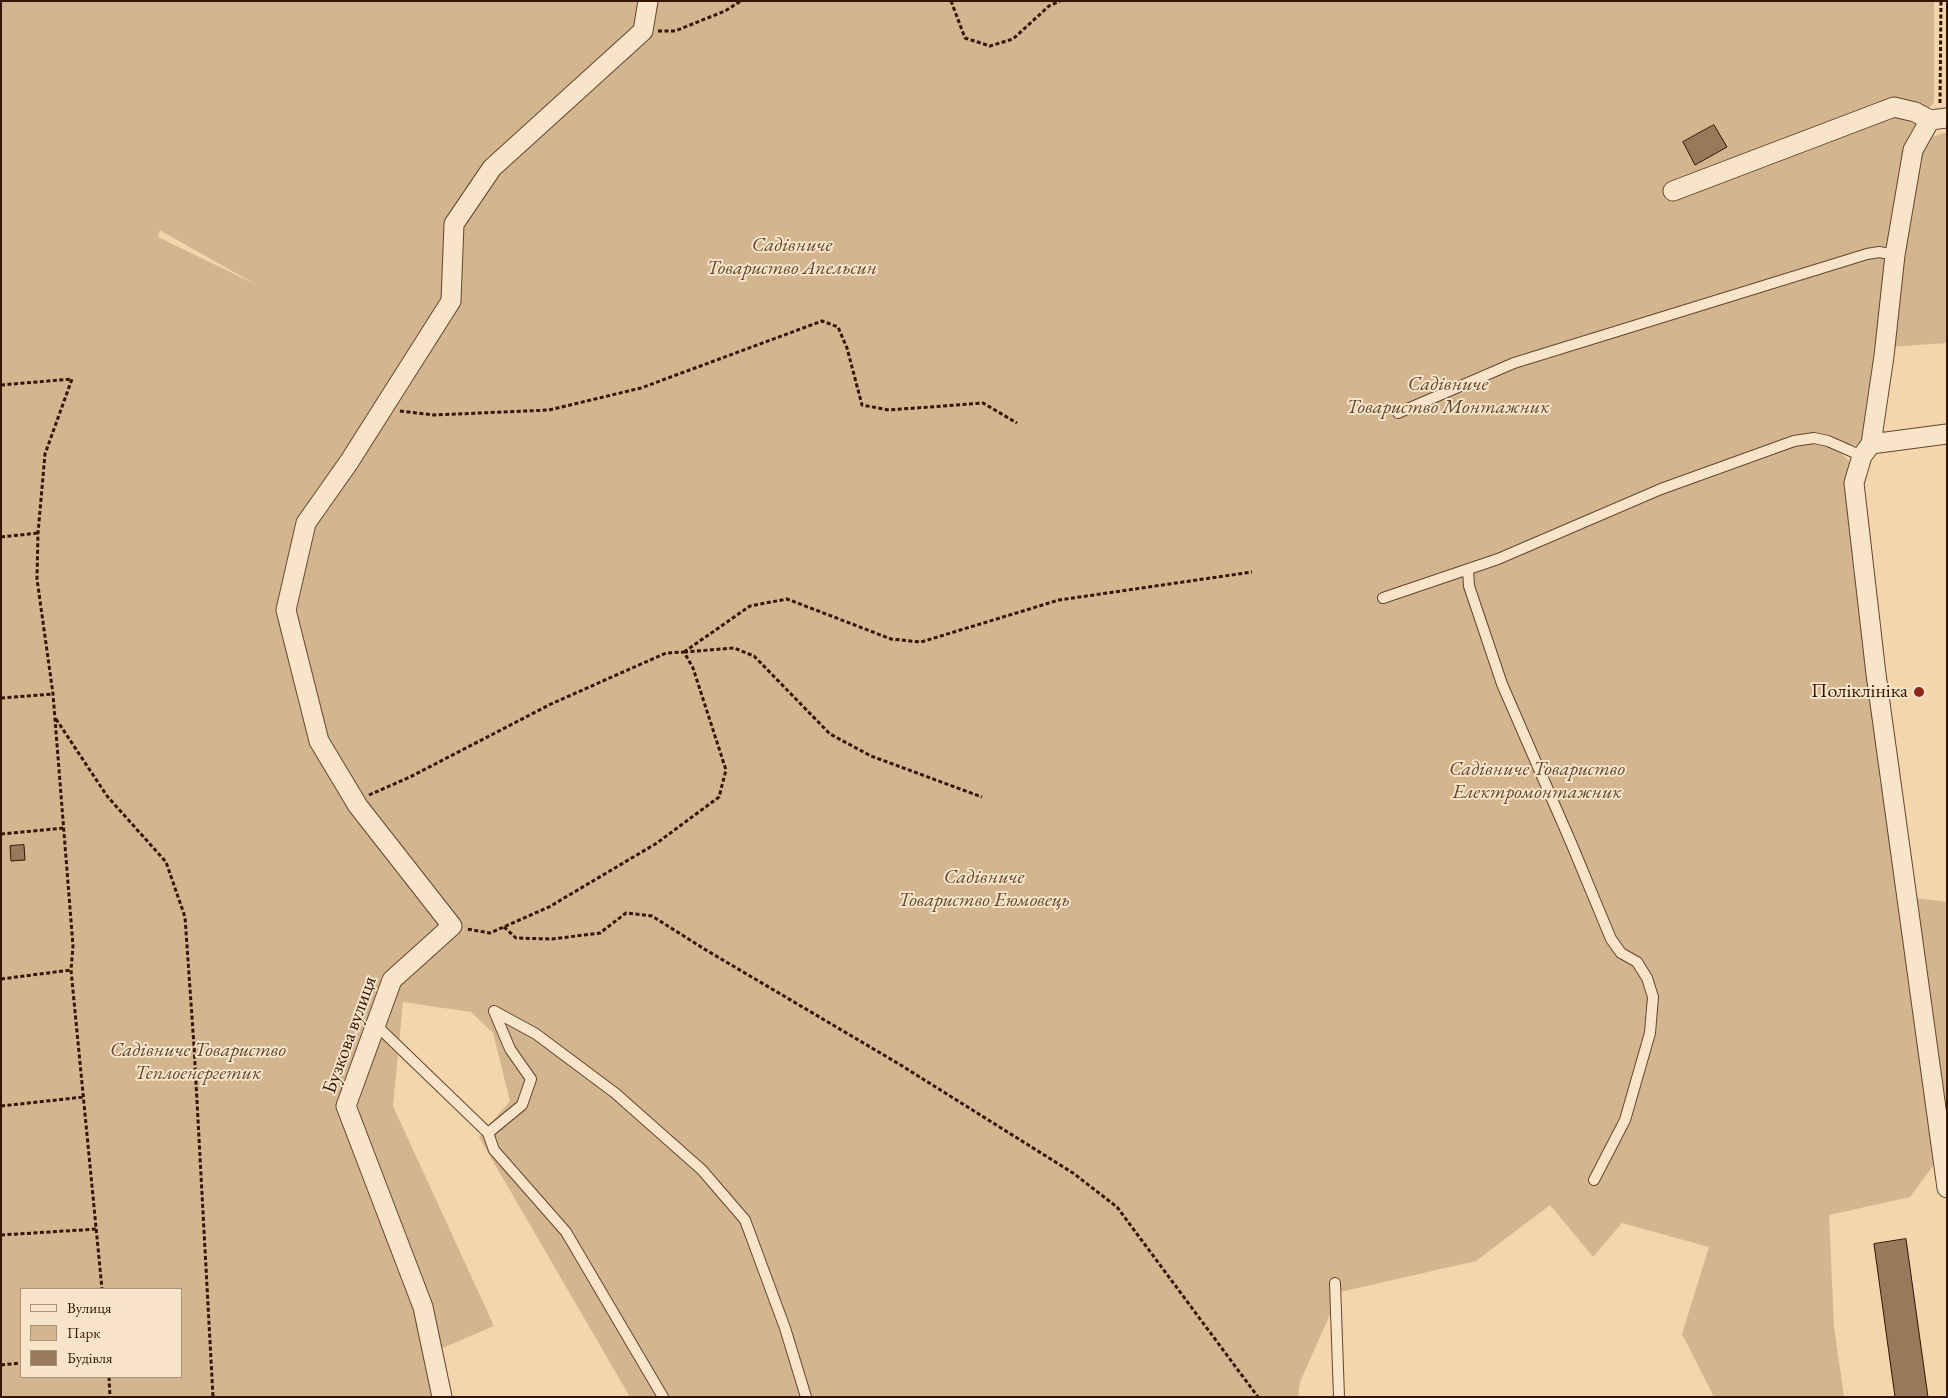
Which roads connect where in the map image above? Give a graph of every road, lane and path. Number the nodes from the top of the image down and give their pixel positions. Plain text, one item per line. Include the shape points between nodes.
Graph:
1 (648, 1) edge
2 (741, 1) edge
3 (951, 1) edge
4 (1060, 1) edge
5 (1941, 1) edge
6 (643, 31) junction
7 (1938, 119) edge
8 (1673, 191) dead end
9 (1895, 255) junction
10 (1, 385) edge
11 (383, 409) junction
12 (1398, 413) dead end
13 (1018, 423) dead end
14 (1947, 434) edge
15 (1866, 450) junction
16 (38, 533) junction
17 (1, 537) edge
18 (1468, 569) junction
19 (1252, 572) dead end
20 (1382, 598) dead end
21 (684, 652) junction
22 (53, 694) junction
23 (1, 698) edge
24 (55, 718) junction
25 (982, 797) dead end
26 (356, 800) junction
27 (64, 828) junction
28 (1, 834) edge
29 (452, 926) junction
30 (504, 927) junction
31 (71, 970) junction
32 (1, 979) edge
33 (376, 1025) junction
34 (84, 1098) junction
35 (1, 1106) edge
36 (488, 1133) junction
37 (1943, 1133) edge
38 (1594, 1180) dead end
39 (1947, 1188) edge
40 (97, 1229) junction
41 (1, 1235) edge
42 (1335, 1283) dead end
43 (102, 1288) edge
44 (20, 1363) edge
45 (1, 1365) edge
46 (109, 1378) edge
47 (110, 1397) edge
48 (213, 1397) edge
49 (442, 1397) edge
50 (663, 1397) edge
51 (806, 1397) edge
52 (1258, 1397) edge
53 (1339, 1397) edge

1 - 6 street
2 - 6 path via 675,31
3 - 4 path via 965,38 990,46 1013,39 1049,6
5 - 7 path
6 - 11 street via 492,168 454,224 451,301
7 - 8 street via 1894,107
7 - 9 street via 1913,150
9 - 12 lane via 1867,254 1514,363
9 - 15 street via 1884,356
10 - 16 path via 72,379 45,454
11 - 13 path via 434,415 549,410 641,388 822,321 838,327 862,404 889,410 984,403
11 - 26 street via 306,522 286,610 318,741
14 - 15 street
15 - 18 lane via 1814,438 1794,441 1661,489
15 - 37 street via 1854,483 1874,664
16 - 17 path
16 - 22 path via 37,579
18 - 20 lane
18 - 38 lane via 1469,586 1502,684 1611,939 1621,953 1637,962 1653,997 1650,1033 1625,1120
19 - 21 path via 1059,600 921,642 891,639 787,599 750,606
21 - 25 path via 734,648 754,656 830,734 871,756
21 - 26 path via 666,653 551,704 410,777
21 - 30 path via 693,668 726,770 719,797 657,843 549,907
22 - 23 path
22 - 24 path
24 - 27 path
24 - 48 path via 107,796 166,862 185,917
26 - 29 street
27 - 28 path
27 - 31 path via 73,946
29 - 30 path via 490,933
29 - 33 street, Бузкова вулиця via 392,980
30 - 52 path via 516,938 552,939 600,933 626,913 652,916 899,1064 1073,1173 1117,1207
31 - 32 path
31 - 34 path
33 - 36 lane
33 - 49 street, Бузкова вулиця via 346,1106 423,1307
34 - 35 path
34 - 40 path
36 - 50 lane via 494,1150 566,1232
36 - 51 lane via 522,1105 531,1079 510,1049 494,1011 536,1034 615,1093 702,1170 745,1220 785,1328
37 - 39 street
40 - 41 path
40 - 43 path
42 - 53 lane
44 - 45 path
46 - 47 path

